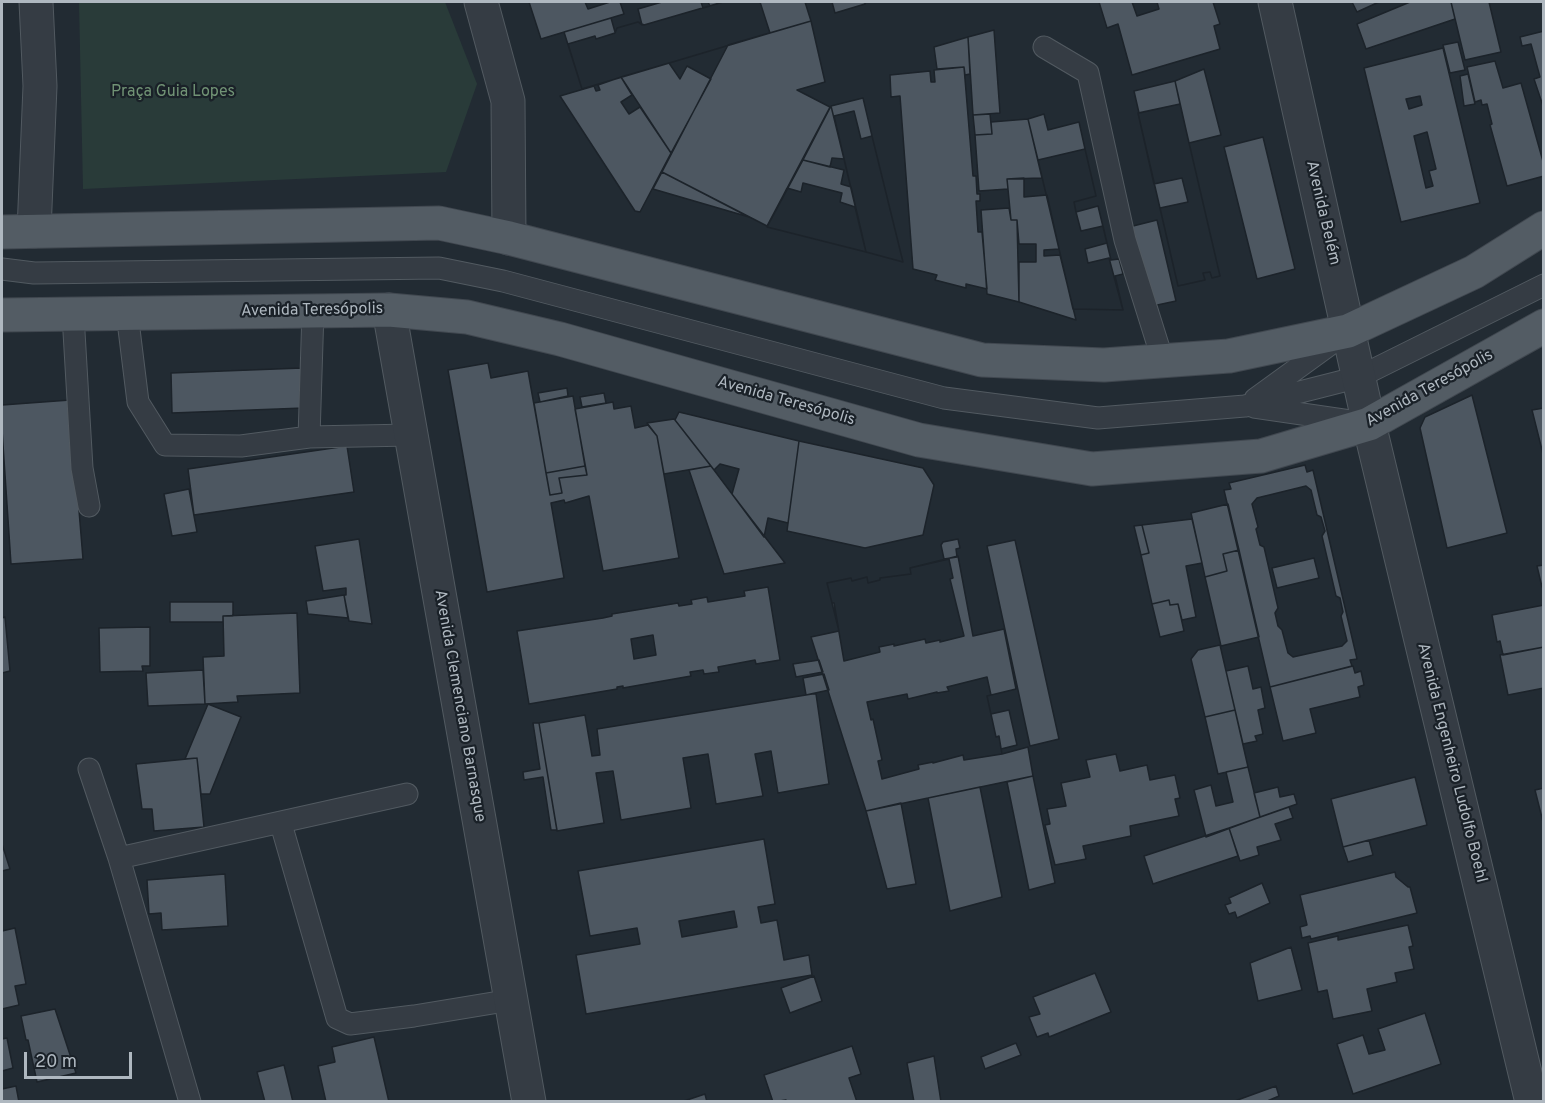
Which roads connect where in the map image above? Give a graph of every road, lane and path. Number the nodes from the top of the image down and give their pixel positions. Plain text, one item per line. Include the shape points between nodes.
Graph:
1 (36, 2) edge
2 (481, 2) edge
3 (1275, 2) edge
4 (1044, 47) dead end
5 (1544, 228) edge
6 (34, 231) junction
7 (2, 232) edge
8 (509, 238) junction
9 (2, 269) edge
10 (34, 273) junction
11 (2, 278) edge
12 (1544, 285) edge
13 (389, 310) junction
14 (313, 311) junction
15 (127, 314) junction
16 (2, 315) edge
17 (73, 315) junction
18 (1543, 329) edge
19 (1348, 331) junction
20 (1163, 361) junction
21 (1359, 377) junction
22 (1245, 406) junction
23 (1369, 424) junction
24 (411, 435) junction
25 (309, 437) junction
26 (89, 506) dead end
27 (89, 769) dead end
28 (407, 794) dead end
29 (281, 824) junction
30 (119, 858) junction
31 (511, 1000) junction
32 (190, 1101) edge
33 (529, 1101) edge
34 (1532, 1101) edge

1 - 6 street via 40,86
2 - 8 street via 508,101
3 - 19 street, Avenida Belém
4 - 20 lane via 1088,73 1125,240
5 - 19 main road via 1474,272
6 - 7 main road
6 - 8 main road via 439,223
8 - 20 main road via 982,360 1104,365
9 - 10 lane
10 - 11 lane
10 - 22 lane via 439,268 503,281 944,398 1098,418
12 - 21 lane
13 - 14 main road, Avenida Teresópolis
13 - 23 main road, Avenida Teresópolis via 466,317 560,339 920,440 1092,469 1261,456
13 - 24 street, Avenida Clemenciano Barnasque
14 - 15 main road, Avenida Teresópolis
14 - 25 lane
15 - 17 main road, Avenida Teresópolis
15 - 25 lane via 138,402 165,445 241,446
16 - 17 main road, Avenida Teresópolis
17 - 26 lane via 82,468
18 - 23 main road, Avenida Teresópolis
19 - 20 main road via 1229,356
19 - 21 street, Avenida Belém
19 - 22 lane
21 - 22 lane
21 - 23 street, Avenida Belém
22 - 23 lane
23 - 34 street, Avenida Engenheiro Ludolfo Boehl
24 - 25 lane
24 - 31 street, Avenida Clemenciano Barnasque
27 - 30 lane
28 - 29 lane
29 - 30 lane
29 - 31 lane via 337,1018 350,1024
30 - 32 lane
31 - 33 street, Avenida Clemenciano Barnasque

